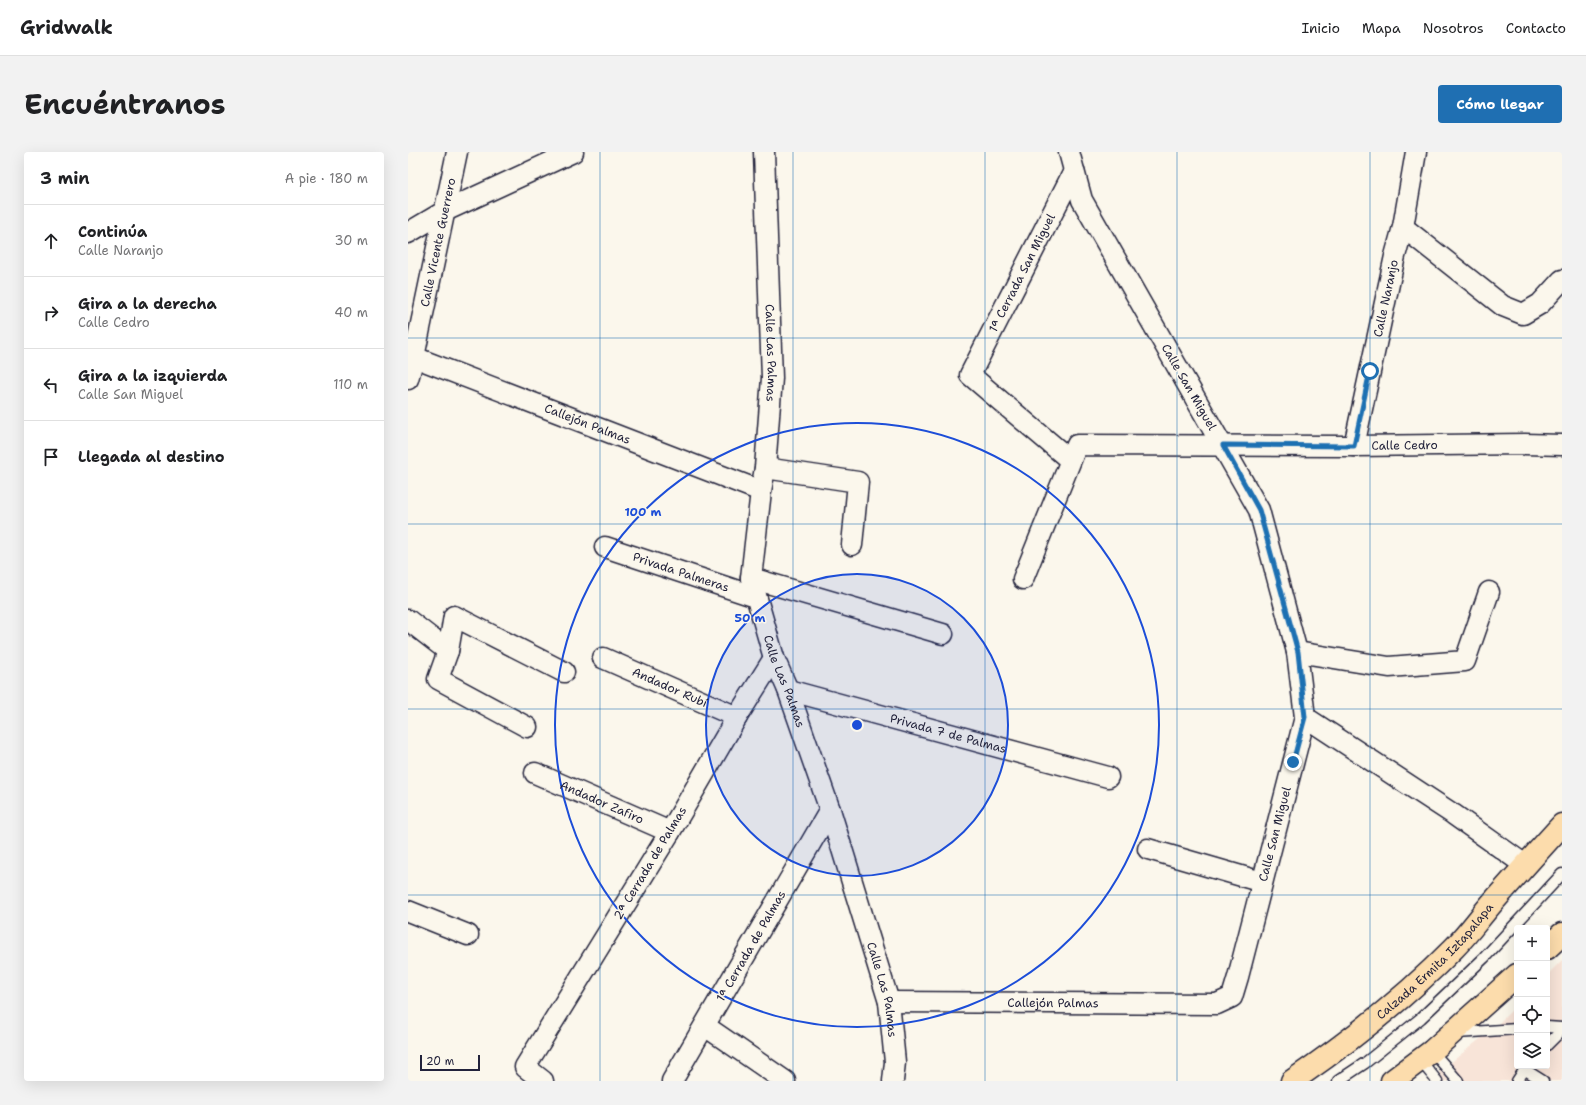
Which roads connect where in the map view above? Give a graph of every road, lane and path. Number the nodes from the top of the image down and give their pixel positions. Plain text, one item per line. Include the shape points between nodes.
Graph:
1 (457, 152) edge
2 (573, 152) edge
3 (764, 152) edge
4 (1069, 152) edge
5 (1416, 152) edge
6 (1074, 172) junction
7 (445, 212) junction
8 (1403, 227) junction
9 (408, 233) edge
10 (1562, 280) edge
11 (414, 358) junction
12 (408, 379) edge
13 (1223, 445) junction
14 (1562, 445) edge
15 (1354, 446) junction
16 (1070, 460) junction
17 (765, 468) junction
18 (761, 491) junction
19 (852, 545) dead end
20 (605, 547) dead end
21 (751, 578) junction
22 (1023, 579) dead end
23 (1489, 592) dead end
24 (756, 597) junction
25 (408, 620) edge
26 (943, 634) dead end
27 (448, 651) junction
28 (1298, 652) junction
29 (603, 658) dead end
30 (774, 658) junction
31 (564, 672) dead end
32 (788, 690) junction
33 (736, 717) junction
34 (1305, 717) junction
35 (527, 727) dead end
36 (535, 773) dead end
37 (1108, 777) dead end
38 (830, 810) junction
39 (1562, 825) edge
40 (670, 832) junction
41 (1148, 849) dead end
42 (1525, 865) junction
43 (1562, 874) edge
44 (1262, 882) junction
45 (408, 911) edge
46 (1562, 934) edge
47 (468, 935) dead end
48 (1550, 945) edge
49 (1514, 978) edge
50 (889, 1002) junction
51 (1216, 1004) joint
52 (705, 1026) junction
53 (1550, 1027) edge
54 (1514, 1029) edge
55 (1562, 1029) edge
56 (1451, 1034) junction
57 (1550, 1042) edge
58 (1426, 1055) junction
59 (1524, 1069) edge
60 (1528, 1069) edge
61 (543, 1081) edge
62 (672, 1081) edge
63 (785, 1081) edge
64 (892, 1081) edge
65 (1292, 1081) edge
66 (1338, 1081) edge
67 (1392, 1081) edge
68 (1437, 1081) edge
69 (1458, 1081) edge
70 (1517, 1081) edge
71 (1543, 1081) edge

1 - 7 street, Calle Vicente Guerrero
2 - 7 street
3 - 17 street, Calle Las Palmas via 772,378
4 - 6 street, Calle San Miguel
5 - 8 street, Calle Naranjo
6 - 13 street, Calle San Miguel via 1082,200
6 - 16 street, 1ª Cerrada San Miguel via 970,375
7 - 9 street
7 - 11 street, Calle Vicente Guerrero
8 - 10 street via 1503,306 1523,314 1540,304
8 - 15 street, Calle Naranjo
11 - 12 street, Calle Vicente Guerrero
11 - 18 street, Callejón Palmas
13 - 15 street, Calle Cedro
13 - 16 street, Calle Cedro via 1077,445
13 - 28 street, Calle San Miguel via 1259,510
14 - 15 street, Calle Cedro
16 - 22 street
17 - 18 street, Calle Las Palmas
17 - 19 street via 858,482
18 - 21 street, Calle Las Palmas
20 - 24 street, Privada Palmeras
21 - 24 street, Calle Las Palmas
21 - 26 street
23 - 28 street via 1465,661 1389,667
24 - 30 street, Calle Las Palmas
25 - 27 street
27 - 31 street via 454,616
27 - 35 street via 438,679
28 - 34 street, Calle San Miguel
29 - 33 street, Andador Rubí
30 - 32 street, Calle Las Palmas
30 - 33 street, 2ª Cerrada de Palmas
32 - 37 street, Privada 7 de Palmas
32 - 38 street, Calle Las Palmas
33 - 40 street, 2ª Cerrada de Palmas
34 - 42 street via 1453,814
34 - 44 street, Calle San Miguel
36 - 40 street, Andador Zafiro
38 - 50 street, Calle Las Palmas
38 - 52 street, 1ª Cerrada de Palmas
39 - 42 main road, Calzada Ermita Iztapalapa
40 - 61 street, 2ª Cerrada de Palmas via 525,1067
41 - 44 street
42 - 65 main road, Calzada Ermita Iztapalapa via 1454,948 1414,985 1335,1050
43 - 66 lane via 1484,958 1421,1018 1366,1063
44 - 51 street, Calle San Miguel via 1232,997
45 - 47 street
46 - 48 main road
49 - 56 main road
50 - 51 street, Callejón Palmas
50 - 64 street, Calle Las Palmas via 895,1062
52 - 62 street, 1ª Cerrada de Palmas
52 - 63 street
53 - 55 lane
54 - 56 lane
55 - 57 lane
56 - 58 main road
58 - 67 main road
58 - 68 lane
58 - 69 lane
59 - 70 lane
60 - 71 lane

